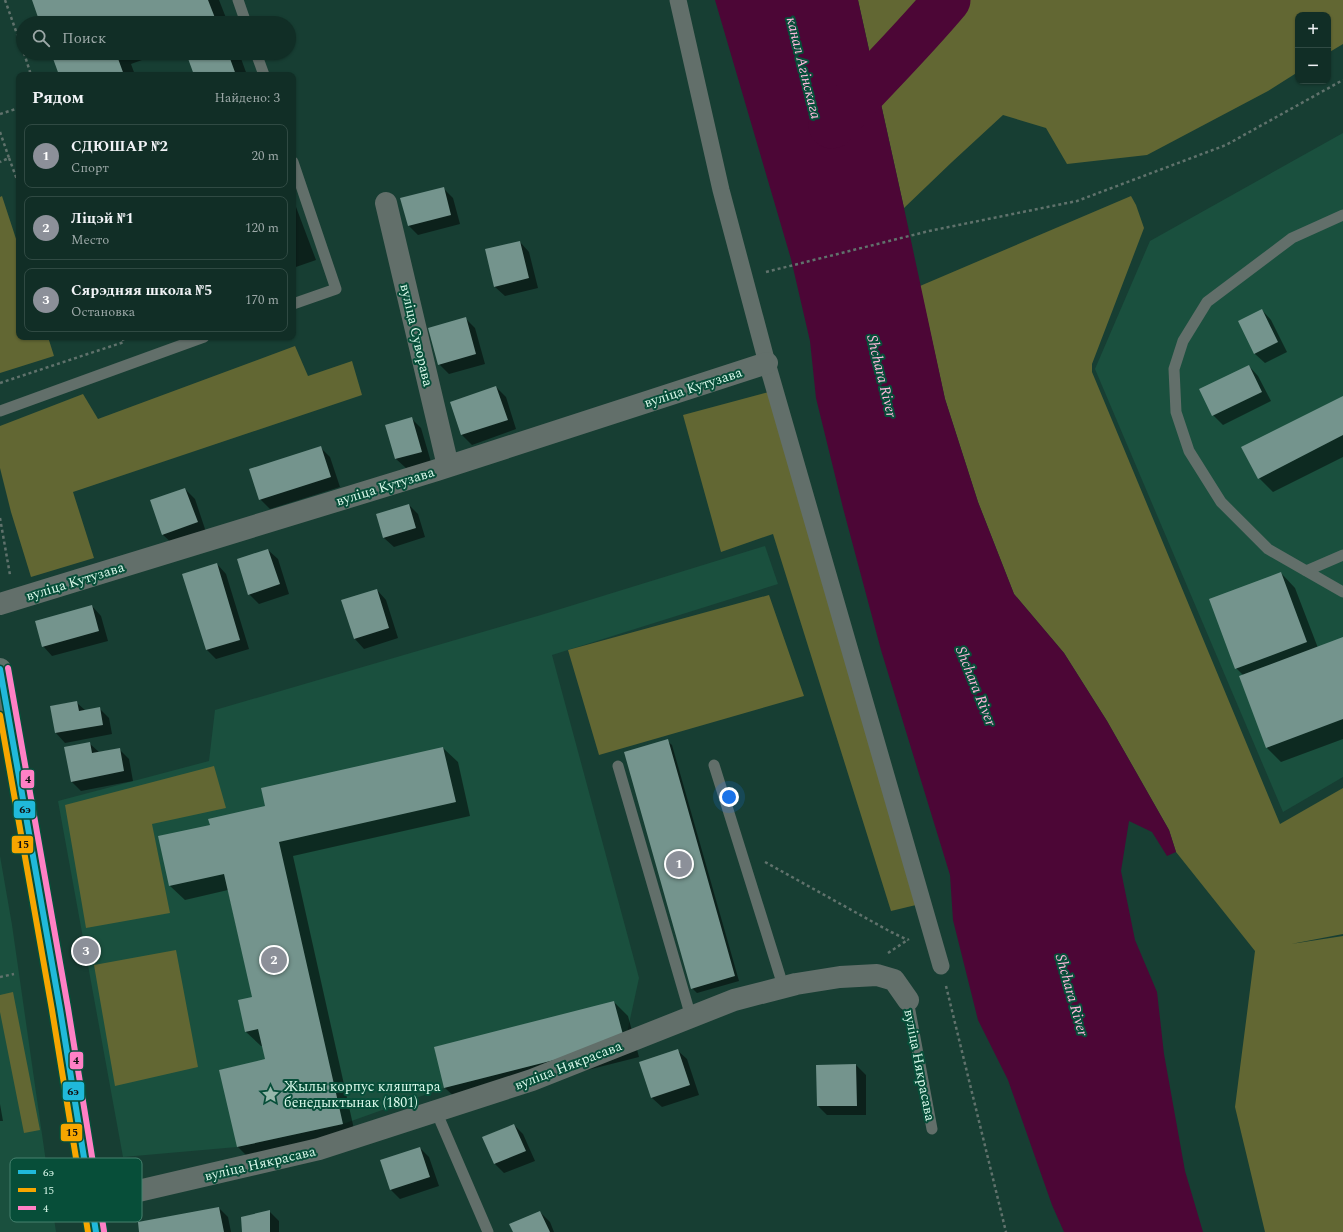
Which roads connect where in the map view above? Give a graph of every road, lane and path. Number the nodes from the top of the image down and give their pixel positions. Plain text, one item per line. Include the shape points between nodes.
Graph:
1 (5, 0) edge
2 (238, 0) edge
3 (678, 0) edge
4 (244, 16) edge
5 (16, 32) edge
6 (26, 60) edge
7 (259, 60) edge
8 (30, 72) edge
9 (263, 72) edge
10 (1343, 80) edge
11 (16, 109) edge
12 (0, 114) edge
13 (0, 132) edge
14 (9, 158) junction
15 (0, 162) edge
16 (296, 171) edge
17 (16, 177) edge
18 (386, 203) dead end
19 (1343, 215) edge
20 (766, 272) dead end
21 (296, 303) edge
22 (123, 340) edge
23 (196, 340) edge
24 (767, 363) junction
25 (0, 383) edge
26 (0, 411) edge
27 (448, 466) junction
28 (0, 518) edge
29 (1343, 555) edge
30 (1306, 571) junction
31 (10, 576) dead end
32 (1343, 592) edge
33 (0, 604) edge
34 (0, 669) edge
35 (714, 765) dead end
36 (618, 766) dead end
37 (744, 861) junction
38 (914, 936) dead end
39 (908, 940) junction
40 (882, 957) dead end
41 (941, 966) joint
42 (14, 974) dead end
43 (780, 976) dead end
44 (0, 977) edge
45 (908, 1000) joint
46 (691, 1017) junction
47 (436, 1111) junction
48 (932, 1129) dead end
49 (84, 1158) edge
50 (142, 1190) edge
51 (94, 1222) edge
52 (96, 1232) edge
53 (488, 1232) edge
54 (1006, 1232) edge

1 - 5 path
2 - 4 lane
3 - 24 street via 721,190
6 - 8 path
7 - 9 lane
10 - 20 path via 1226,145 1077,201 929,231
11 - 12 path
13 - 14 path
14 - 15 path
14 - 17 path
16 - 21 lane via 336,289
18 - 27 street, вуліца Суворава
19 - 30 lane via 1292,238 1207,302 1183,341 1174,369 1176,412 1189,451 1221,502 1268,549
22 - 25 path via 124,342
23 - 26 lane
24 - 27 street, вуліца Кутузава
24 - 41 street
27 - 33 street, вуліца Кутузава
28 - 31 path
29 - 30 lane
30 - 32 lane
34 - 49 main road
35 - 37 lane
36 - 46 lane
37 - 39 path via 758,858
37 - 43 lane
38 - 39 path
39 - 40 path
41 - 54 path
42 - 44 path
45 - 46 street, вуліца Някрасава via 894,980 877,975 840,977 796,984 734,1000
45 - 48 lane, вуліца Някрасава
46 - 47 street, вуліца Някрасава via 532,1080
47 - 50 street, вуліца Някрасава via 318,1149
47 - 53 lane
51 - 52 main road

